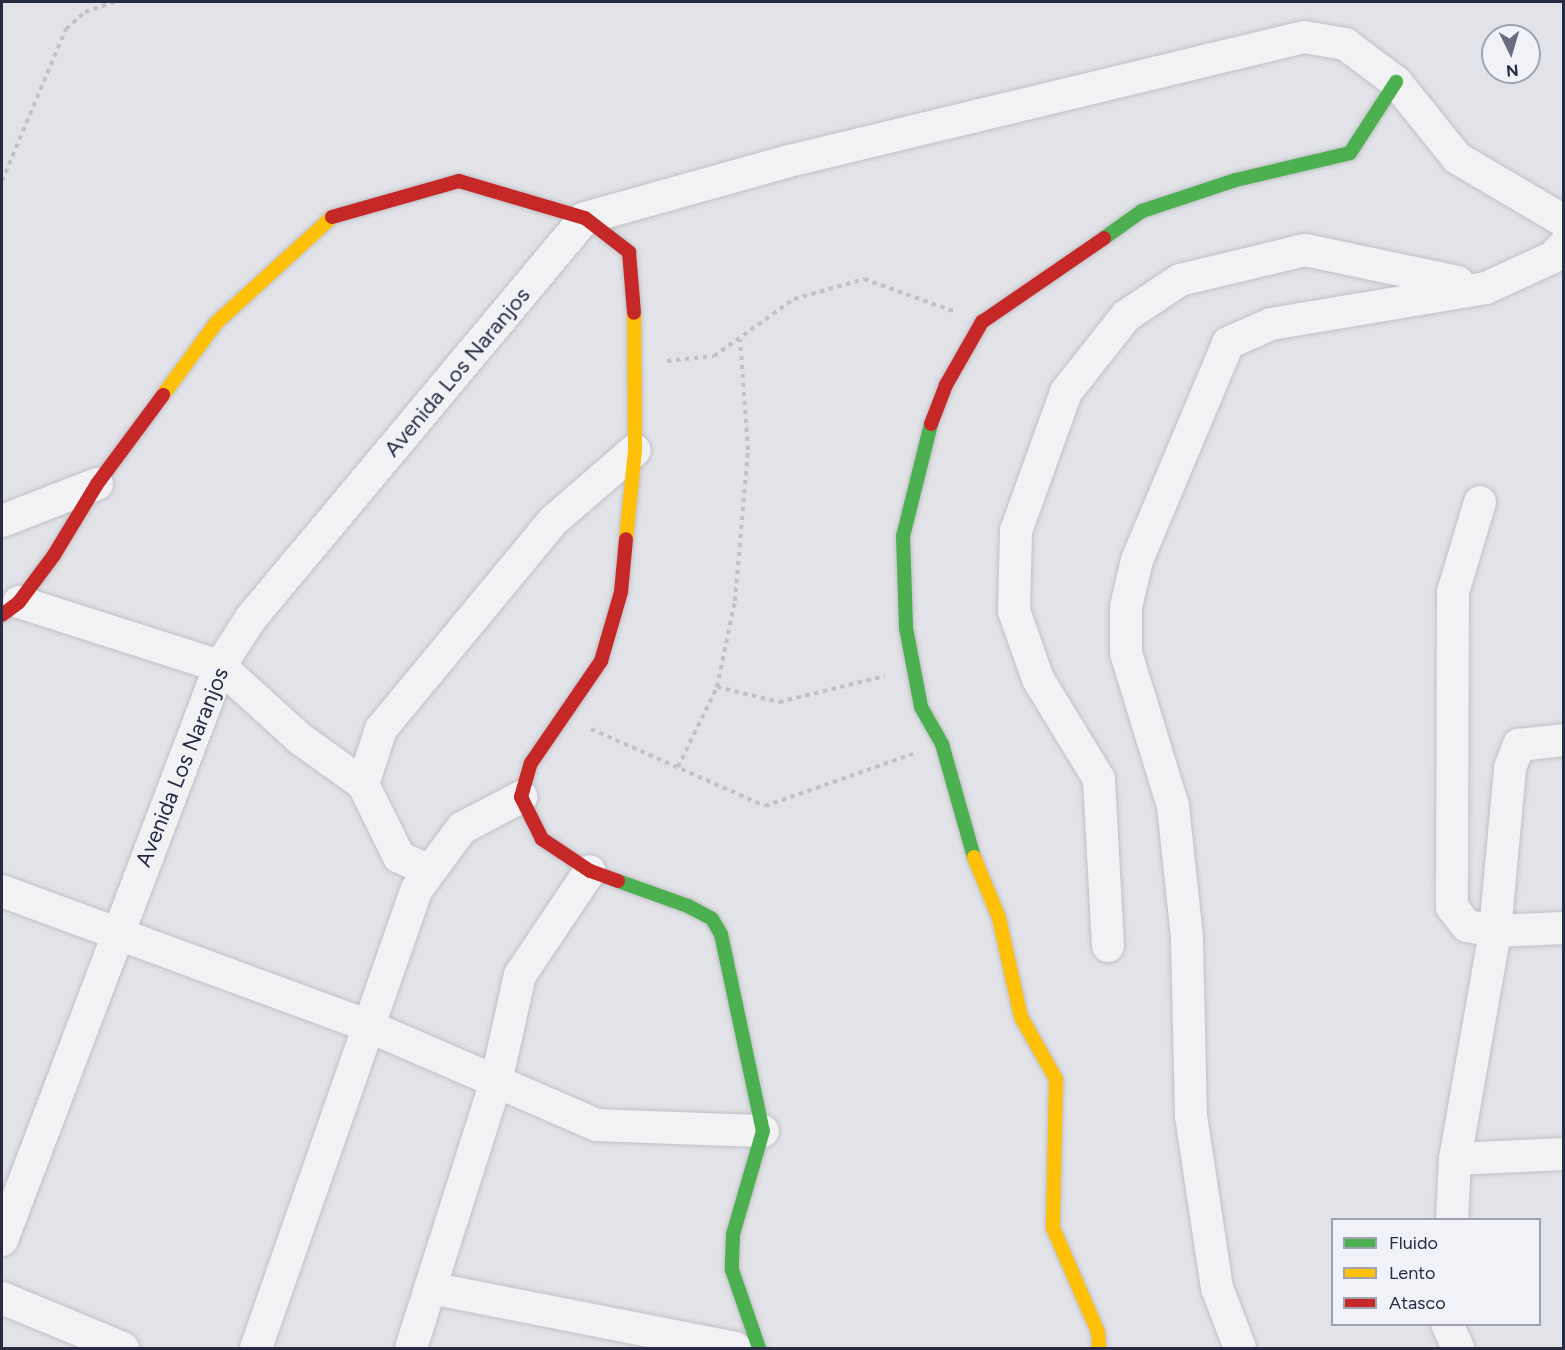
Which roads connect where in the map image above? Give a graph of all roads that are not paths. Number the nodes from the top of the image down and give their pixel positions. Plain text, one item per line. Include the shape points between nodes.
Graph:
1 (1396, 82) junction
2 (585, 218) junction
3 (1563, 221) edge
4 (1563, 245) edge
5 (1486, 288) junction
6 (635, 450) junction
7 (97, 484) junction
8 (1480, 502) dead end
9 (2, 521) edge
10 (10, 608) edge
11 (220, 666) junction
12 (1563, 740) edge
13 (363, 784) junction
14 (521, 797) junction
15 (430, 871) junction
16 (590, 871) junction
17 (2, 891) edge
18 (1563, 928) edge
19 (1495, 931) junction
20 (118, 932) junction
21 (1108, 946) dead end
22 (368, 1026) junction
23 (496, 1082) junction
24 (763, 1131) junction
25 (1563, 1154) edge
26 (1455, 1159) junction
27 (1452, 1218) edge
28 (2, 1240) edge
29 (430, 1288) junction
30 (2, 1298) edge
31 (1448, 1326) edge
32 (123, 1348) edge
33 (256, 1348) edge
34 (411, 1348) edge
35 (735, 1348) edge
36 (759, 1348) edge
37 (1099, 1348) edge
38 (1240, 1348) edge
39 (1458, 1348) edge

1 - 2 street via 1345,44 1304,37 785,162
1 - 3 street via 1457,158
1 - 37 street via 1350,153 1236,180 1142,211 982,322 946,385 921,452 903,536 906,628 913,669 921,706 942,744 970,848 999,918 1021,1017 1056,1079 1053,1228 1098,1332
2 - 6 street via 629,252 636,336
2 - 7 street via 459,181 327,218 216,323
2 - 11 street, Avenida Los Naranjos via 251,618
4 - 5 street via 1553,257
5 - 21 street via 1305,250 1191,277 1126,316 1066,392 1016,531 1014,611 1038,679 1099,779
5 - 38 street via 1271,324 1228,344 1145,536 1131,584 1124,633 1128,672 1173,806 1187,937 1191,1117 1202,1200 1217,1288
6 - 13 street via 553,522 414,688 381,729
6 - 14 street via 621,592 601,661 531,763
7 - 9 street
7 - 10 street
8 - 19 street via 1453,592 1452,907 1467,926
10 - 11 street
11 - 13 street via 298,738
11 - 20 street, Avenida Los Naranjos
12 - 19 street via 1519,745 1510,768
13 - 15 street via 399,857
14 - 15 street via 462,828
14 - 16 street via 542,838
15 - 22 street via 417,889
16 - 23 street via 520,975
16 - 24 street via 712,919 721,934
17 - 20 street
18 - 19 street
19 - 26 street
20 - 22 street
20 - 28 street, Avenida Los Naranjos
22 - 23 street
22 - 33 street
23 - 24 street via 597,1125
23 - 29 street
24 - 36 street via 733,1234 732,1270
25 - 26 street
26 - 27 street
29 - 34 street
29 - 35 street
30 - 32 street
31 - 39 street

